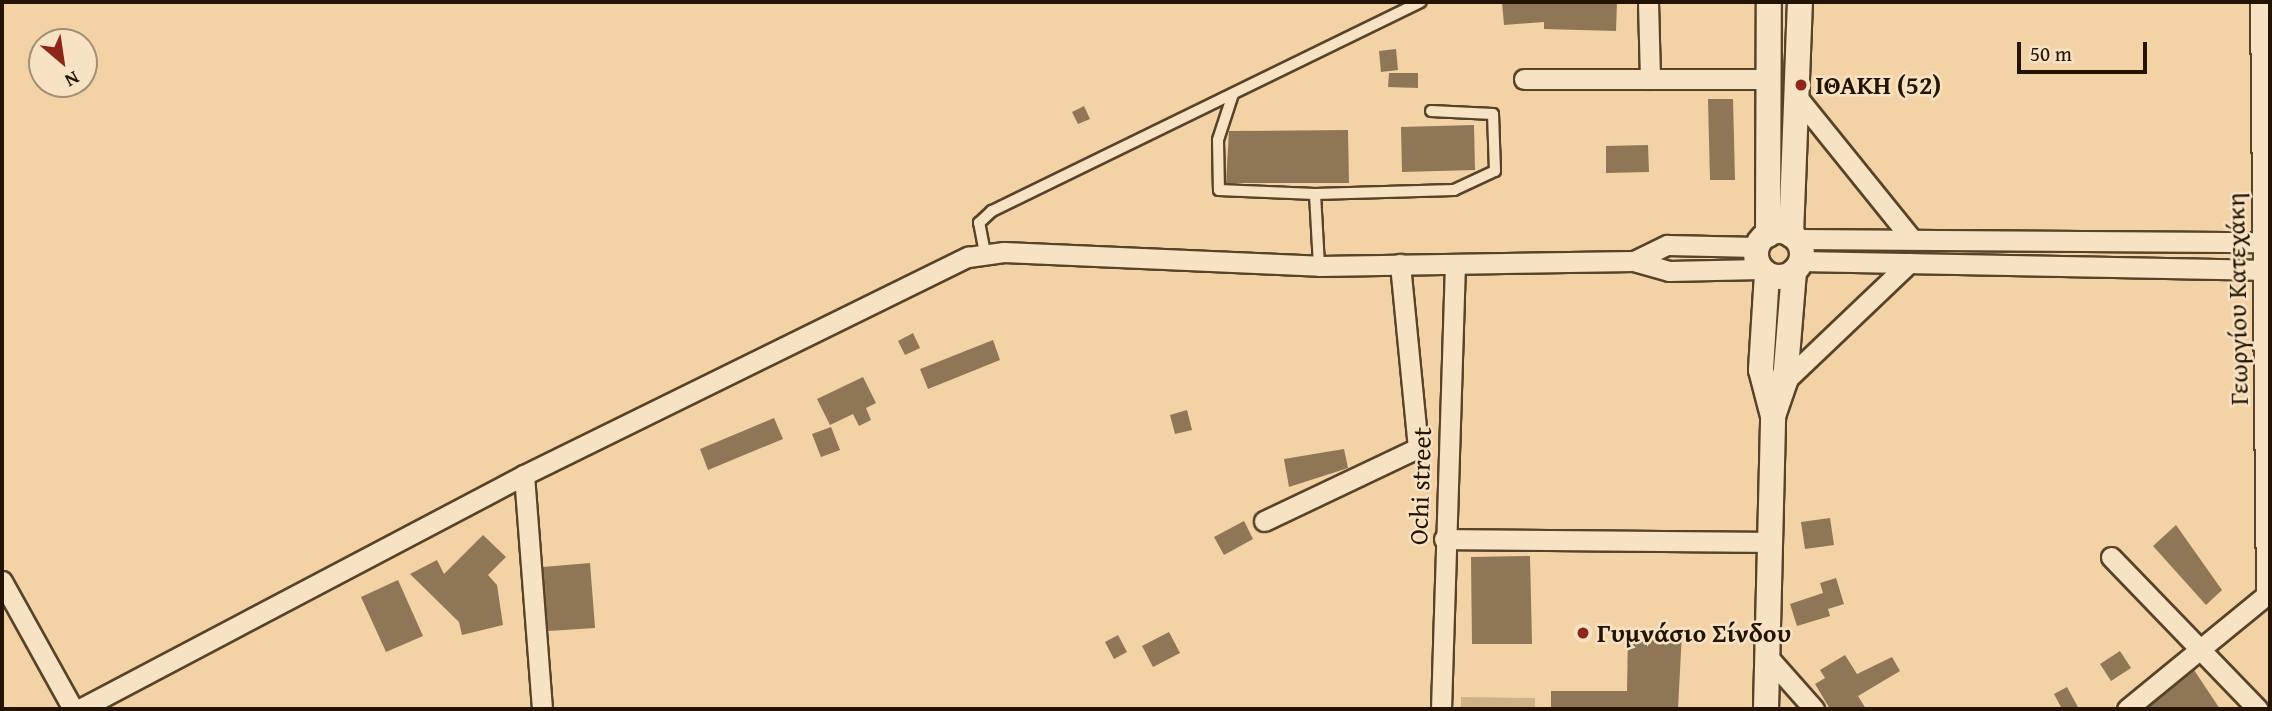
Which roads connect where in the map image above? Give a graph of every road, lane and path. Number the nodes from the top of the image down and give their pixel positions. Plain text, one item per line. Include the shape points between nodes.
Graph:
1 (1421, 2) edge
2 (1648, 2) edge
3 (1769, 2) edge
4 (1800, 2) edge
5 (2264, 14) edge
6 (1524, 79) dead end
7 (1650, 79) junction
8 (1768, 79) junction
9 (1233, 94) junction
10 (1798, 97) junction
11 (1431, 111) dead end
12 (1315, 194) junction
13 (1911, 238) junction
14 (2070, 240) junction
15 (2262, 242) junction
16 (985, 253) junction
17 (1779, 254) junction
18 (1909, 263) junction
19 (1400, 264) junction
20 (1455, 264) junction
21 (1319, 266) junction
22 (2071, 266) junction
23 (2267, 270) edge
24 (1785, 381) junction
25 (1773, 416) junction
26 (524, 475) junction
27 (1264, 520) dead end
28 (1444, 539) junction
29 (1766, 541) junction
30 (2111, 557) dead end
31 (2, 581) edge
32 (2268, 594) edge
33 (2202, 649) junction
34 (1767, 656) junction
35 (73, 709) edge
36 (80, 709) edge
37 (542, 709) edge
38 (1441, 709) edge
39 (1766, 709) edge
40 (1814, 709) edge
41 (2127, 709) edge
42 (2258, 709) edge

1 - 9 lane
2 - 7 street
3 - 8 street
4 - 10 street
5 - 15 street, Γεωργίου Κατεχάκη
6 - 7 street
7 - 8 street
8 - 17 street
9 - 12 lane via 1218,140 1219,190
9 - 16 lane via 982,216
10 - 13 street
10 - 17 street
11 - 12 lane via 1493,114 1495,171 1454,190
12 - 21 lane
13 - 14 street
13 - 17 street
14 - 15 street
14 - 22 street
15 - 23 street, Γεωργίου Κατεχάκη
16 - 21 street
16 - 26 street
17 - 18 street
17 - 20 street via 1667,245 1634,261
17 - 24 street
17 - 25 street via 1761,370
18 - 22 street
18 - 24 street
19 - 20 street
19 - 21 street
19 - 27 street via 1418,448
20 - 28 street, Ochi street
22 - 23 street
23 - 32 street, Γεωργίου Κατεχάκη
24 - 25 street
25 - 29 street
26 - 36 street
26 - 37 street
28 - 29 street
28 - 38 street, Ochi street
29 - 34 street
30 - 33 street
31 - 35 street
32 - 33 street
33 - 41 street
33 - 42 street
34 - 39 street
34 - 40 street

